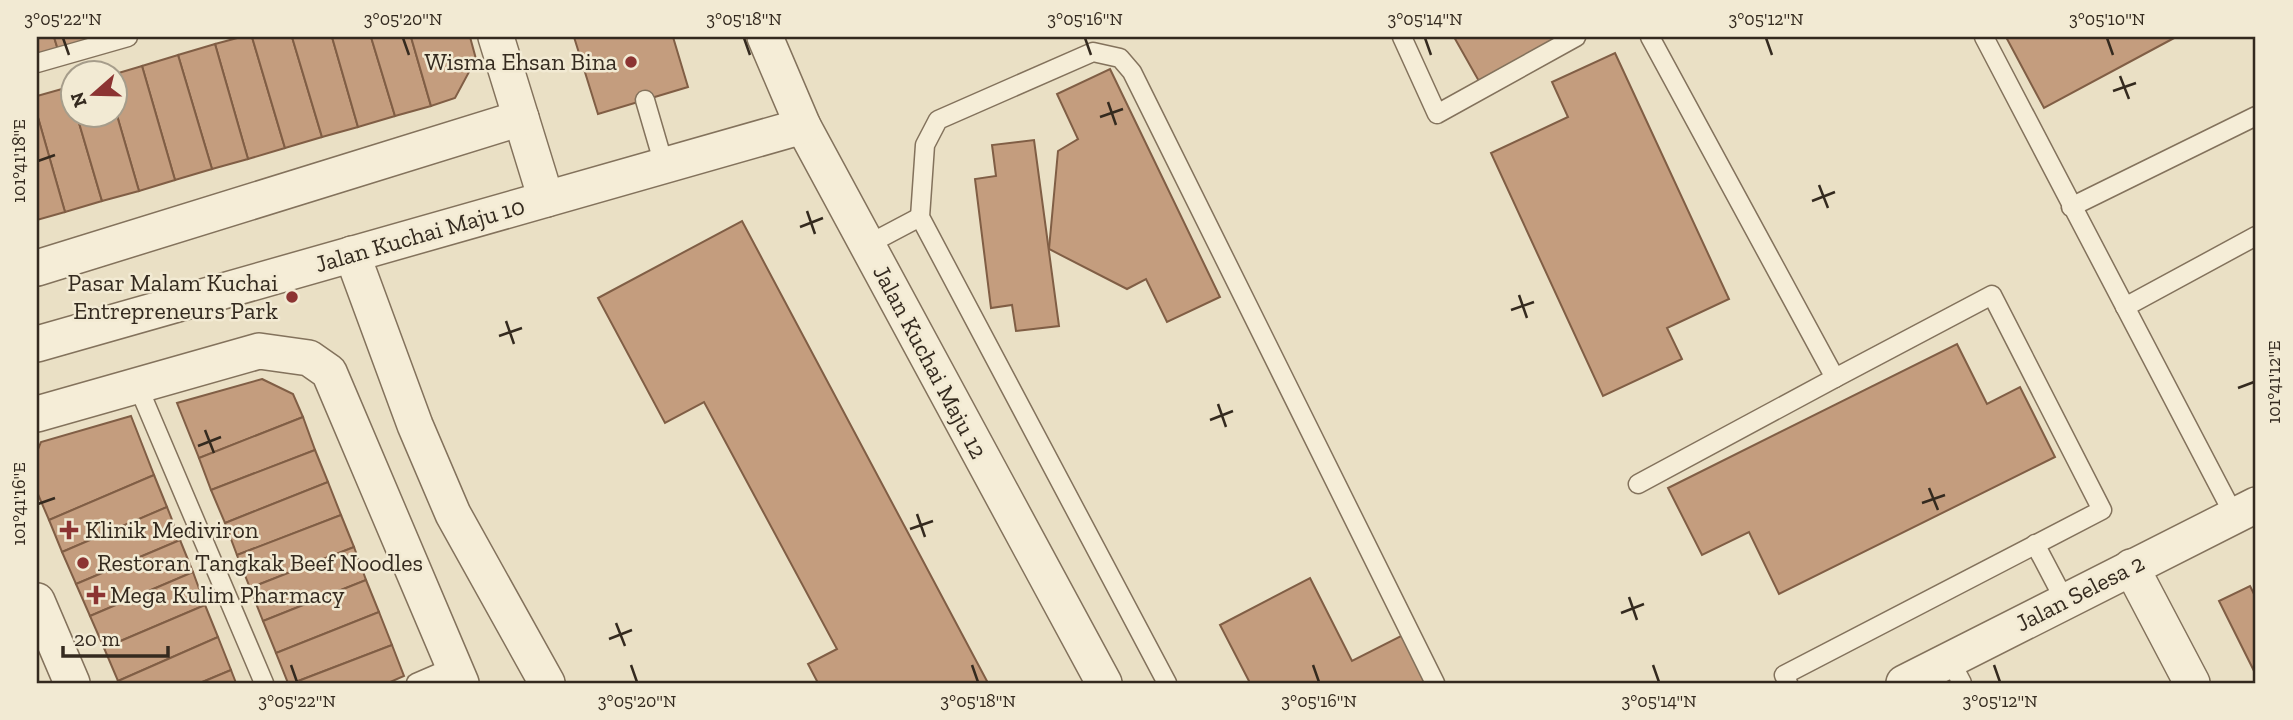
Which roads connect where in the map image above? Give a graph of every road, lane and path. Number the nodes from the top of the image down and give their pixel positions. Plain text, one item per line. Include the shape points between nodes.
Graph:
1 (128, 37) edge
2 (496, 37) edge
3 (765, 37) edge
4 (1402, 37) edge
5 (1576, 37) edge
6 (1650, 37) edge
7 (1984, 37) edge
8 (37, 63) edge
9 (645, 100) dead end
10 (2256, 116) edge
11 (521, 118) junction
12 (803, 126) junction
13 (664, 165) junction
14 (546, 199) junction
15 (2071, 206) junction
16 (920, 217) junction
17 (2256, 236) edge
18 (867, 245) junction
19 (352, 254) junction
20 (37, 268) edge
21 (2125, 307) junction
22 (37, 344) edge
23 (1835, 378) junction
24 (137, 384) junction
25 (37, 414) edge
26 (1638, 484) dead end
27 (2245, 510) edge
28 (2035, 544) junction
29 (2131, 567) junction
30 (37, 601) edge
31 (2065, 601) junction
32 (1956, 672) edge
33 (457, 675) edge
34 (72, 683) edge
35 (264, 683) edge
36 (416, 683) edge
37 (547, 683) edge
38 (1104, 683) edge
39 (1167, 683) edge
40 (1436, 683) edge
41 (1788, 683) edge
42 (1904, 683) edge
43 (2192, 683) edge

1 - 8 lane
2 - 11 street
3 - 12 street, Jalan Kuchai Maju 12
4 - 5 lane via 1437,114
6 - 23 lane
7 - 15 lane
9 - 13 lane
10 - 15 lane
11 - 14 street
11 - 20 street
12 - 13 street, Jalan Kuchai Maju 10
12 - 18 street, Jalan Kuchai Maju 12
13 - 14 street, Jalan Kuchai Maju 10
14 - 19 street, Jalan Kuchai Maju 10
15 - 21 lane
16 - 18 lane
16 - 39 lane
16 - 40 lane via 925,145 938,120 1093,51 1120,58 1139,84
17 - 21 lane
18 - 38 street, Jalan Kuchai Maju 12
19 - 22 street, Jalan Kuchai Maju 10
19 - 37 street via 453,514
21 - 27 lane
23 - 26 lane
23 - 28 lane via 1992,295 2102,510
24 - 25 street
24 - 33 street via 259,351 309,358 329,372
24 - 35 lane
27 - 29 street, Jalan Selesa 2
28 - 31 lane
28 - 41 lane via 1784,676
29 - 31 street, Jalan Selesa 2
29 - 43 street
30 - 34 street
31 - 32 street, Jalan Selesa 2
32 - 42 street, Jalan Selesa 2
33 - 36 lane

